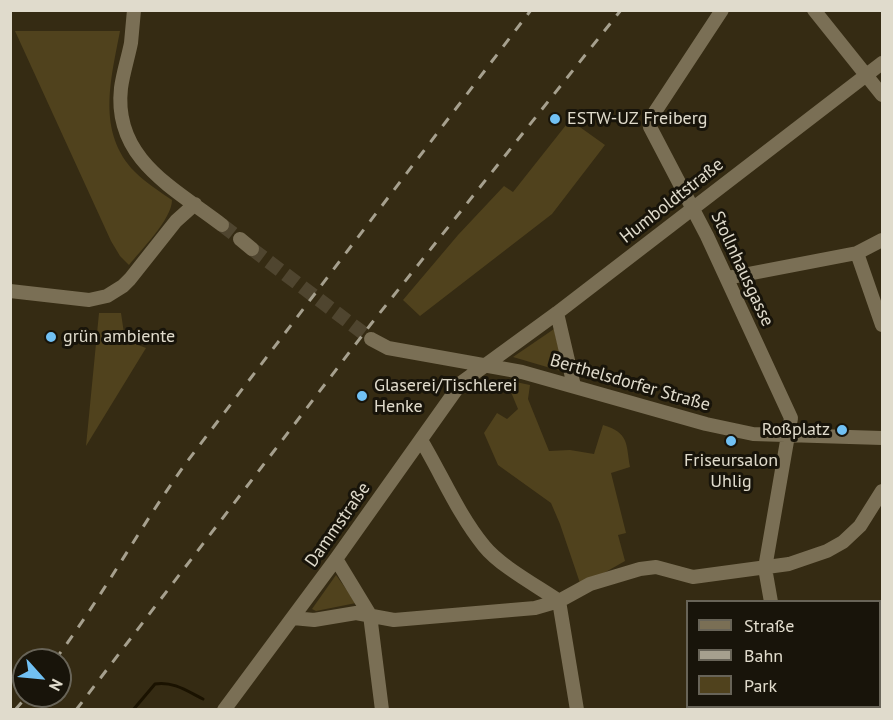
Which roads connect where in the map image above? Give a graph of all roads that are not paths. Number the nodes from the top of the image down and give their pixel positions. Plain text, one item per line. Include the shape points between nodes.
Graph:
1 (134, 10) edge
2 (722, 10) edge
3 (814, 10) edge
4 (882, 63) edge
5 (867, 74) junction
6 (882, 95) edge
7 (195, 204) junction
8 (693, 208) junction
9 (222, 225) tunnel mouth
10 (240, 239) tunnel mouth
11 (882, 240) edge
12 (252, 249) tunnel mouth
13 (857, 253) junction
14 (727, 278) junction
15 (10, 291) edge
16 (557, 313) junction
17 (882, 325) edge
18 (370, 339) tunnel mouth
19 (483, 365) junction
20 (573, 386) junction
21 (789, 436) junction
22 (882, 438) edge
23 (421, 440) junction
24 (882, 491) edge
25 (336, 559) junction
26 (765, 568) junction
27 (771, 600) edge
28 (559, 601) junction
29 (370, 615) junction
30 (293, 618) junction
31 (224, 710) edge
32 (382, 710) edge
33 (577, 710) edge

1 - 7 street via 120,107 126,134 142,161
2 - 8 street, Stollnhausgasse via 650,121
3 - 5 street
4 - 5 street, Humboldtstraße
5 - 6 street
5 - 8 street, Humboldtstraße
7 - 9 street
7 - 15 street via 176,220 130,279 107,296 89,300
8 - 14 street, Stollnhausgasse
8 - 16 street, Humboldtstraße
10 - 12 street
11 - 13 street
13 - 14 street
13 - 17 street
14 - 21 street, Stollnhausgasse via 791,417
16 - 19 street, Humboldtstraße
16 - 20 street
18 - 19 street, Berthelsdorfer Straße via 388,348
19 - 20 street, Berthelsdorfer Straße
19 - 23 street, Dammstraße via 461,383
20 - 21 street, Berthelsdorfer Straße via 706,424 753,434
21 - 22 street, Berthelsdorfer Straße
21 - 26 street, Stollnhausgasse
23 - 25 street, Dammstraße
23 - 28 street via 484,547
24 - 26 street via 860,526 843,542 798,562
25 - 29 street
25 - 30 street, Dammstraße
26 - 27 street, Stollnhausgasse
26 - 28 street via 693,578 656,567 640,569 590,584
28 - 29 street via 535,608 394,620
28 - 33 street
29 - 30 street via 356,612 314,620
29 - 32 street
30 - 31 street, Dammstraße

